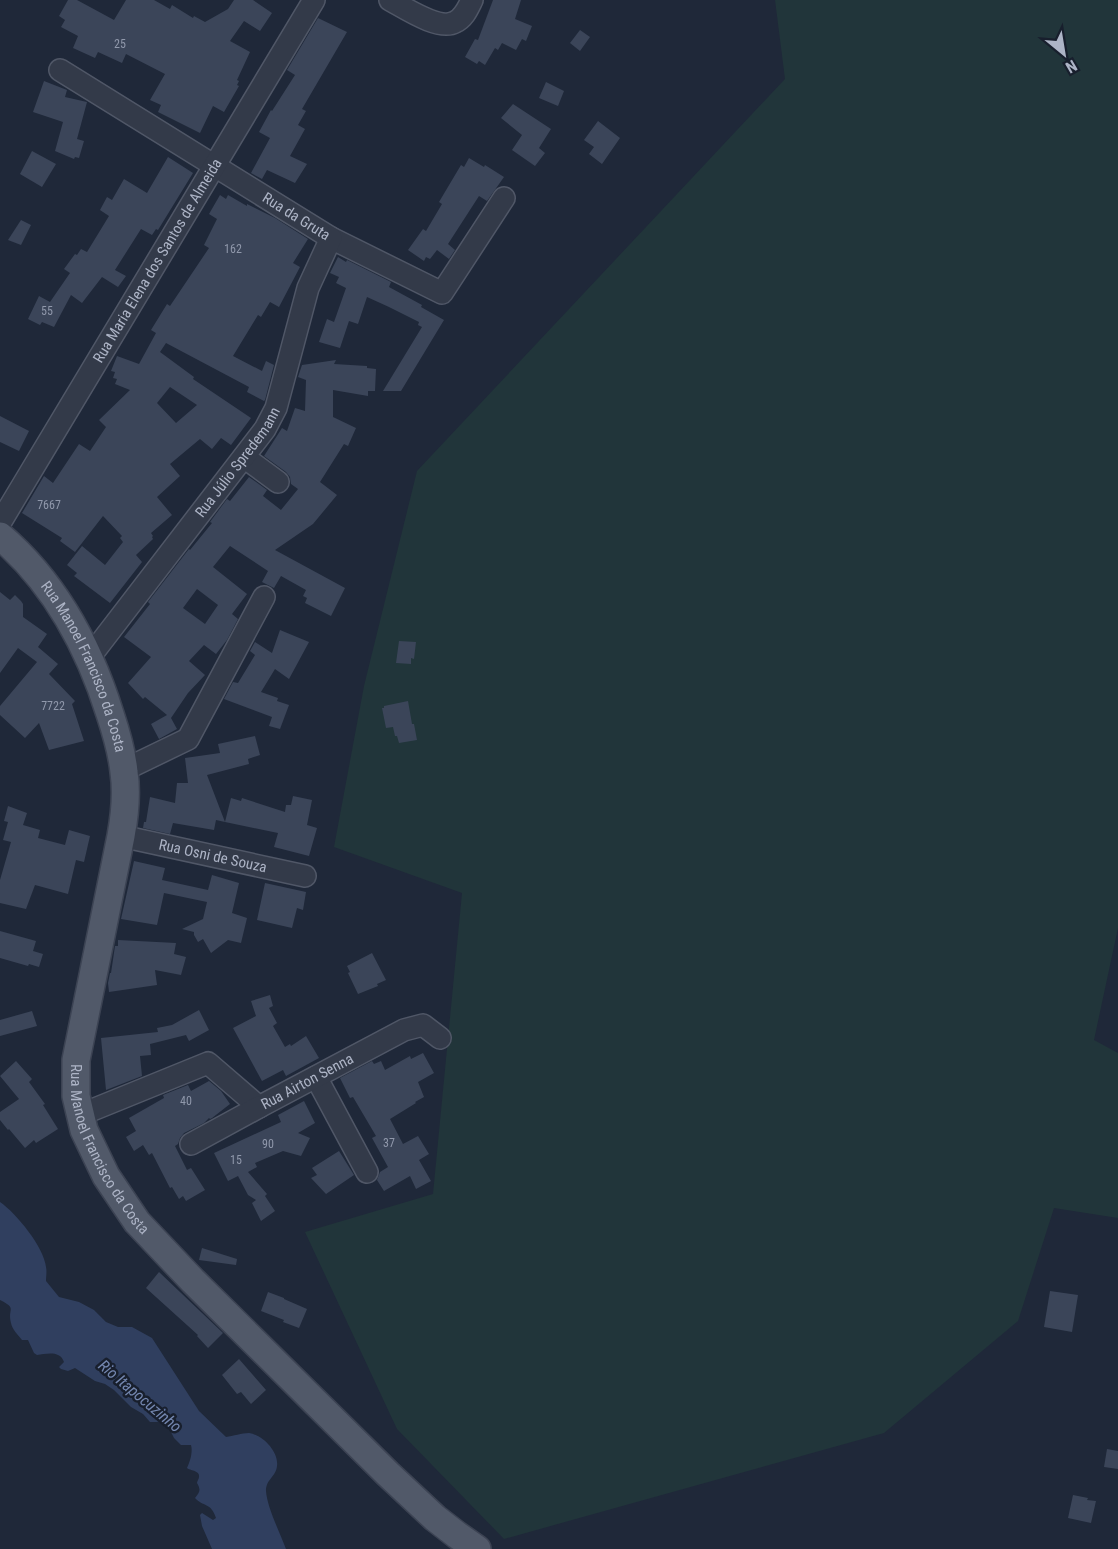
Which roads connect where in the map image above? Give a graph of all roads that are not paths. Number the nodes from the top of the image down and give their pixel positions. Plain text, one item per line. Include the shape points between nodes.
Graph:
1 (314, 0) edge
2 (390, 0) edge
3 (472, 0) edge
4 (60, 70) dead end
5 (214, 165) junction
6 (504, 198) dead end
7 (331, 238) junction
8 (244, 457) junction
9 (278, 482) dead end
10 (0, 523) edge
11 (0, 536) edge
12 (264, 597) dead end
13 (89, 658) junction
14 (124, 770) junction
15 (122, 836) junction
16 (305, 876) dead end
17 (440, 1038) dead end
18 (316, 1077) junction
19 (259, 1107) junction
20 (80, 1115) junction
21 (191, 1144) dead end
22 (368, 1172) dead end
23 (477, 1549) edge

1 - 5 street, Rua Maria Elena dos Santos de Almeida
2 - 3 street via 440,24 454,24
4 - 5 street, Rua da Gruta
5 - 7 street, Rua da Gruta
5 - 10 street, Rua Maria Elena dos Santos de Almeida
6 - 7 street, Rua da Gruta via 442,293
7 - 8 street, Rua Júlio Spredemann via 308,288 276,408
8 - 9 street
8 - 13 street, Rua Júlio Spredemann
11 - 13 main road, Rua Manoel Francisco da Costa via 33,567 51,591
12 - 14 street via 188,739
13 - 14 main road, Rua Manoel Francisco da Costa via 107,703
14 - 15 main road, Rua Manoel Francisco da Costa
15 - 16 street, Rua Osni de Souza
15 - 20 main road, Rua Manoel Francisco da Costa via 76,1060
17 - 18 street, Rua Airton Senna via 423,1025 404,1030
18 - 19 street, Rua Airton Senna
18 - 22 street
19 - 20 street, Rua Airton Senna via 208,1063
19 - 21 street
20 - 23 main road, Rua Manoel Francisco da Costa via 106,1176 137,1222 388,1474 435,1518

